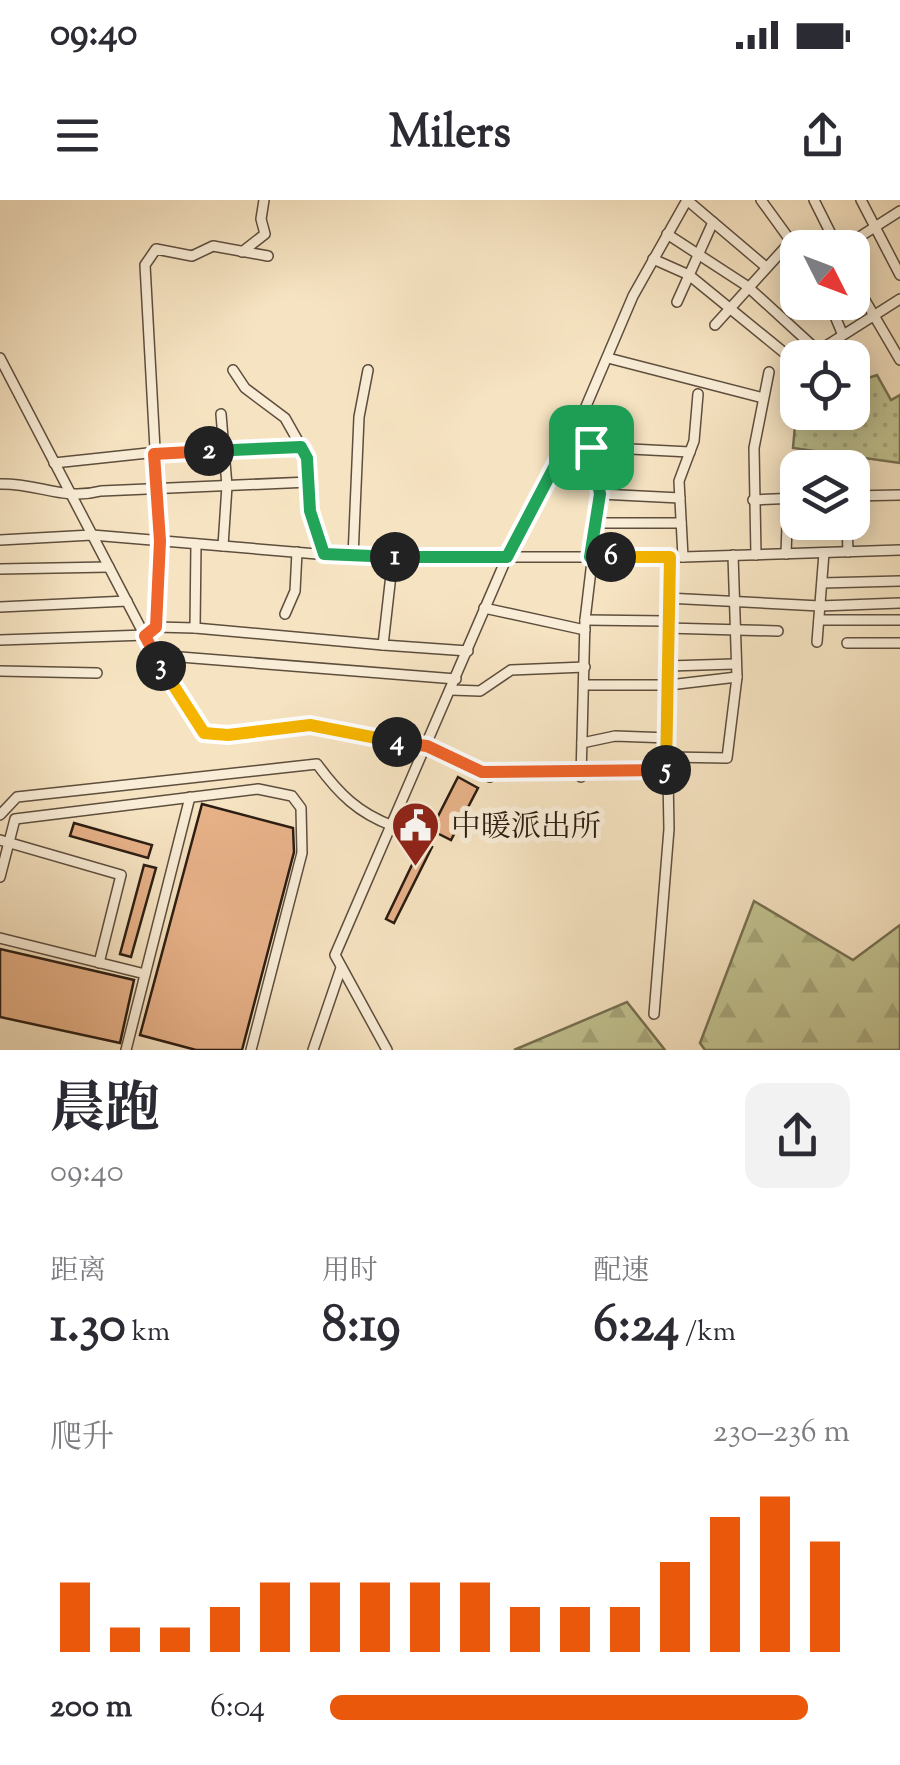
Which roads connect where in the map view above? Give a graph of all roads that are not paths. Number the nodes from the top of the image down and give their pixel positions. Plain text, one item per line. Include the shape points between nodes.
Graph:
1 (264, 200) edge
2 (687, 200) edge
3 (761, 200) edge
4 (814, 200) edge
5 (862, 200) edge
6 (900, 211) edge
7 (713, 222) junction
8 (874, 226) junction
9 (783, 230) edge
10 (830, 230) edge
11 (868, 230) edge
12 (667, 234) junction
13 (242, 252) junction
14 (699, 252) junction
15 (780, 252) edge
16 (268, 256) dead end
17 (653, 259) junction
18 (766, 267) junction
19 (689, 275) junction
20 (900, 275) edge
21 (748, 286) junction
22 (900, 298) edge
23 (677, 302) dead end
24 (729, 309) junction
25 (870, 312) edge
26 (872, 316) junction
27 (837, 320) edge
28 (716, 325) dead end
29 (842, 332) junction
30 (806, 340) edge
31 (831, 340) edge
32 (780, 352) edge
33 (0, 358) edge
34 (608, 358) junction
35 (900, 360) edge
36 (233, 370) dead end
37 (368, 370) dead end
38 (769, 372) dead end
39 (698, 394) dead end
40 (763, 398) junction
41 (221, 414) dead end
42 (572, 433) junction
43 (301, 447) junction
44 (591, 447) junction
45 (222, 451) junction
46 (690, 452) junction
47 (154, 454) junction
48 (54, 463) junction
49 (308, 482) junction
50 (0, 484) edge
51 (227, 486) junction
52 (156, 488) junction
53 (600, 494) junction
54 (870, 496) edge
55 (900, 496) edge
56 (72, 498) junction
57 (680, 498) junction
58 (780, 499) edge
59 (753, 500) junction
60 (595, 523) junction
61 (682, 524) junction
62 (92, 535) junction
63 (0, 540) edge
64 (788, 540) edge
65 (848, 540) edge
66 (160, 541) junction
67 (196, 544) junction
68 (223, 546) junction
69 (900, 550) edge
70 (296, 552) junction
71 (848, 552) junction
72 (824, 553) junction
73 (324, 554) junction
74 (786, 554) junction
75 (756, 555) junction
76 (733, 556) junction
77 (354, 557) junction
78 (393, 557) junction
79 (507, 557) junction
80 (590, 557) junction
81 (670, 557) junction
82 (683, 557) junction
83 (109, 567) junction
84 (0, 570) edge
85 (900, 581) edge
86 (822, 583) junction
87 (667, 598) junction
88 (126, 601) junction
89 (734, 601) junction
90 (900, 603) edge
91 (820, 606) junction
92 (0, 607) edge
93 (484, 608) junction
94 (285, 614) dead end
95 (818, 620) junction
96 (900, 620) edge
97 (666, 624) junction
98 (585, 625) junction
99 (156, 627) junction
100 (195, 628) junction
101 (734, 629) junction
102 (778, 631) dead end
103 (145, 636) junction
104 (0, 640) edge
105 (816, 642) dead end
106 (847, 643) dead end
107 (900, 643) edge
108 (384, 646) junction
109 (468, 650) junction
110 (155, 655) junction
111 (734, 664) junction
112 (669, 666) junction
113 (585, 667) junction
114 (0, 670) edge
115 (97, 672) dead end
116 (737, 677) junction
117 (456, 679) junction
118 (585, 685) junction
119 (668, 685) junction
120 (451, 690) junction
121 (668, 738) junction
122 (582, 743) junction
123 (427, 746) junction
124 (668, 758) junction
125 (668, 770) junction
126 (581, 774) junction
127 (190, 797) junction
128 (0, 815) edge
129 (393, 826) junction
130 (4, 842) edge
131 (0, 878) edge
132 (0, 938) edge
133 (99, 962) junction
134 (342, 968) junction
135 (145, 974) junction
136 (654, 1014) dead end
137 (126, 1050) edge
138 (250, 1050) edge
139 (313, 1050) edge
140 (386, 1050) edge

1 - 13 street via 265,234
2 - 7 street
2 - 12 street
3 - 9 street
4 - 10 street
5 - 8 street
6 - 8 street
7 - 14 street
7 - 18 street
8 - 11 street
8 - 20 street
12 - 14 street
12 - 17 street
13 - 16 street
13 - 47 street via 213,246 192,256 156,249 145,266
14 - 19 street
14 - 21 street
15 - 18 street
17 - 19 street
17 - 34 street
18 - 21 street
19 - 23 street
19 - 24 street
21 - 24 street
21 - 30 street
22 - 26 street
24 - 28 street
24 - 32 street
25 - 26 street
26 - 29 street
26 - 35 street
27 - 29 street
29 - 31 street
33 - 48 street
34 - 40 street
34 - 42 street
36 - 43 street via 245,388 285,418
37 - 77 street via 359,417
38 - 40 street
39 - 46 street
40 - 59 street
41 - 45 street
42 - 44 street
42 - 79 street
43 - 45 street
43 - 49 street
44 - 46 street
44 - 53 street
45 - 47 street
45 - 51 street
46 - 57 street
47 - 48 street
47 - 52 street
48 - 56 street
49 - 51 street
49 - 73 street
50 - 56 street via 28,483
51 - 52 street
51 - 68 street
52 - 56 street
52 - 66 street
53 - 57 street
53 - 60 street
54 - 55 street
56 - 62 street
57 - 61 street
58 - 59 street
59 - 75 street
60 - 61 street
60 - 80 street
61 - 82 street
62 - 63 street
62 - 66 street
62 - 83 street
64 - 74 street
65 - 71 street
66 - 67 street
66 - 99 street
67 - 68 street
67 - 100 street
68 - 70 street
69 - 71 street
70 - 73 street
70 - 94 street via 294,592
71 - 72 street
72 - 74 street
72 - 86 street
73 - 77 street
74 - 75 street
75 - 76 street
76 - 82 street
76 - 89 street
77 - 78 street
78 - 79 street
78 - 108 street
79 - 80 street
79 - 93 street
80 - 81 street
80 - 98 street
81 - 82 street
81 - 87 street
83 - 84 street
83 - 88 street
85 - 86 street
86 - 91 street
87 - 89 street
87 - 97 street
88 - 92 street
88 - 103 street
89 - 91 street
89 - 101 street
90 - 91 street
91 - 95 street
93 - 98 street
93 - 109 street
95 - 96 street
95 - 105 street
97 - 98 street
97 - 101 street
97 - 112 street
98 - 113 street
99 - 100 street
99 - 103 street
100 - 108 street
101 - 102 street
101 - 111 street
103 - 104 street
103 - 110 street
106 - 107 street
108 - 109 street
109 - 117 street
110 - 117 street
110 - 123 street via 204,733 310,725
111 - 112 street
111 - 116 street
112 - 119 street
113 - 118 street
113 - 120 street via 510,670 480,691
114 - 115 street
116 - 119 street
116 - 124 street via 727,758
117 - 120 street
118 - 119 street
118 - 122 street
119 - 121 street
120 - 123 street
121 - 122 street via 616,736
121 - 124 street
122 - 126 street
123 - 126 street via 486,774
123 - 129 street
124 - 125 street
125 - 126 street
125 - 136 street
127 - 130 street via 14,819
127 - 135 street
127 - 138 street via 276,790 301,808 302,853
128 - 129 street via 17,797 318,764 340,796
129 - 134 street via 336,955
130 - 131 street
130 - 133 street via 121,875
132 - 133 street
133 - 135 street
134 - 139 street
134 - 140 street
135 - 137 street

